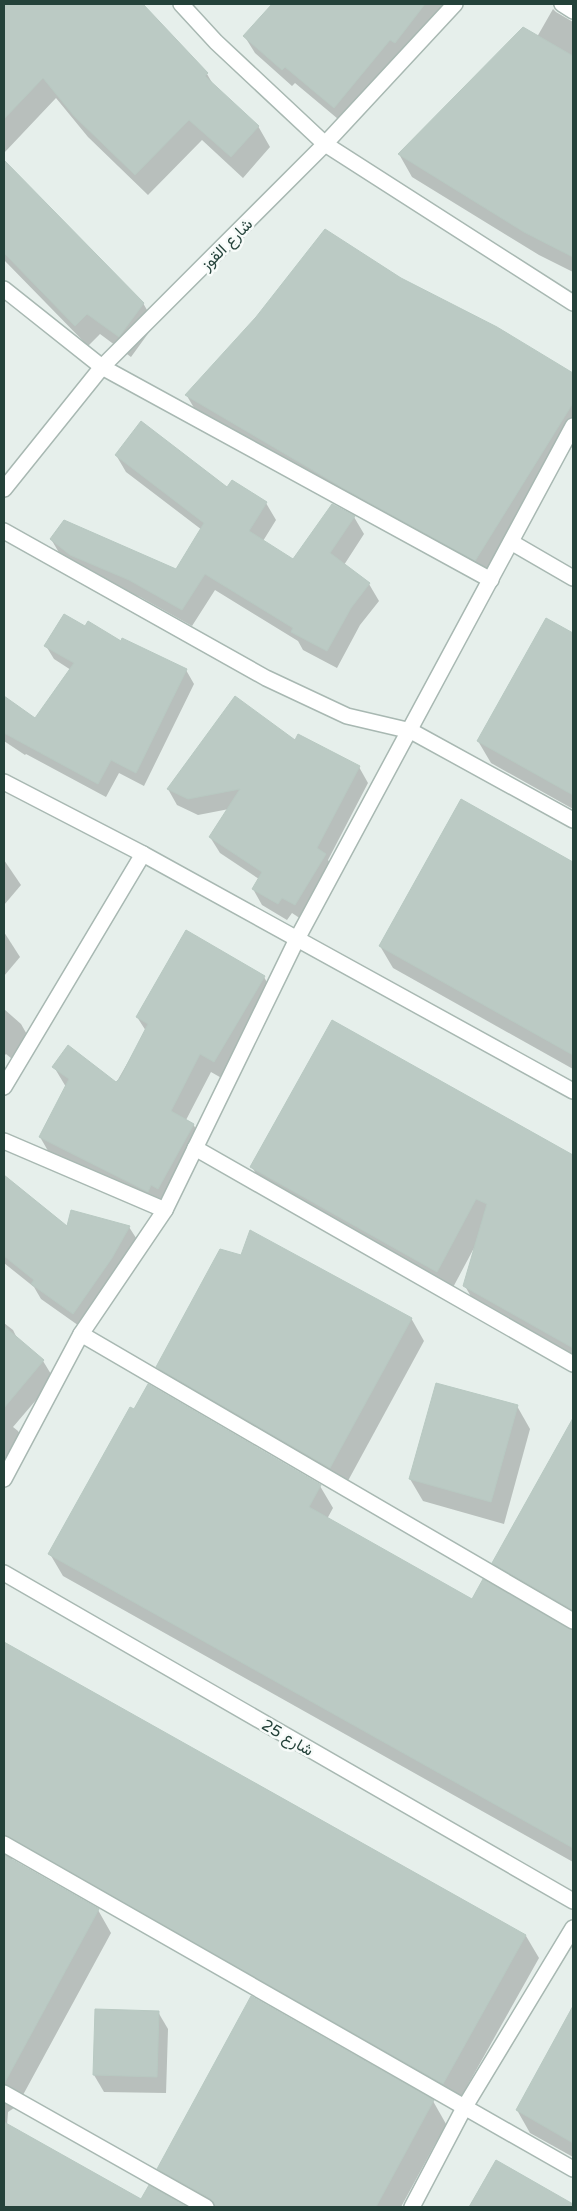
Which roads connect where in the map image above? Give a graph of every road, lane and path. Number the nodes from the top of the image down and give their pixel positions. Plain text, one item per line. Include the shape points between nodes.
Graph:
1 (181, 4) edge
2 (455, 4) edge
3 (562, 4) edge
4 (573, 11) edge
5 (325, 144) junction
6 (4, 289) edge
7 (573, 303) edge
8 (102, 367) junction
9 (573, 426) edge
10 (4, 489) edge
11 (4, 531) edge
12 (511, 542) junction
13 (573, 578) edge
14 (491, 580) junction
15 (411, 731) junction
16 (4, 782) edge
17 (573, 820) edge
18 (143, 854) junction
19 (297, 939) junction
20 (4, 1087) edge
21 (573, 1091) edge
22 (4, 1141) edge
23 (196, 1148) junction
24 (165, 1210) junction
25 (81, 1334) junction
26 (573, 1364) edge
27 (4, 1480) edge
28 (4, 1573) edge
29 (573, 1621) edge
30 (4, 1844) edge
31 (573, 1901) edge
32 (573, 1928) edge
33 (4, 2093) edge
34 (464, 2108) junction
35 (573, 2169) edge
36 (206, 2207) edge
37 (412, 2207) edge

1 - 5 street via 216,42
2 - 5 street, شارع القوز
3 - 4 street
5 - 7 street
5 - 8 street, شارع القوز
6 - 8 street
8 - 10 street, شارع القوز
8 - 14 street
9 - 12 street
11 - 15 street via 266,678 346,716
12 - 13 street
12 - 14 street
14 - 15 street
15 - 17 street
15 - 19 street
16 - 18 street
18 - 19 street
18 - 20 street
19 - 21 street
19 - 23 street
22 - 24 street
23 - 24 street
23 - 26 street
24 - 25 street
25 - 27 street
25 - 29 street
28 - 31 street, شارع 25
30 - 34 street
32 - 34 street
33 - 36 street
34 - 35 street
34 - 37 street

